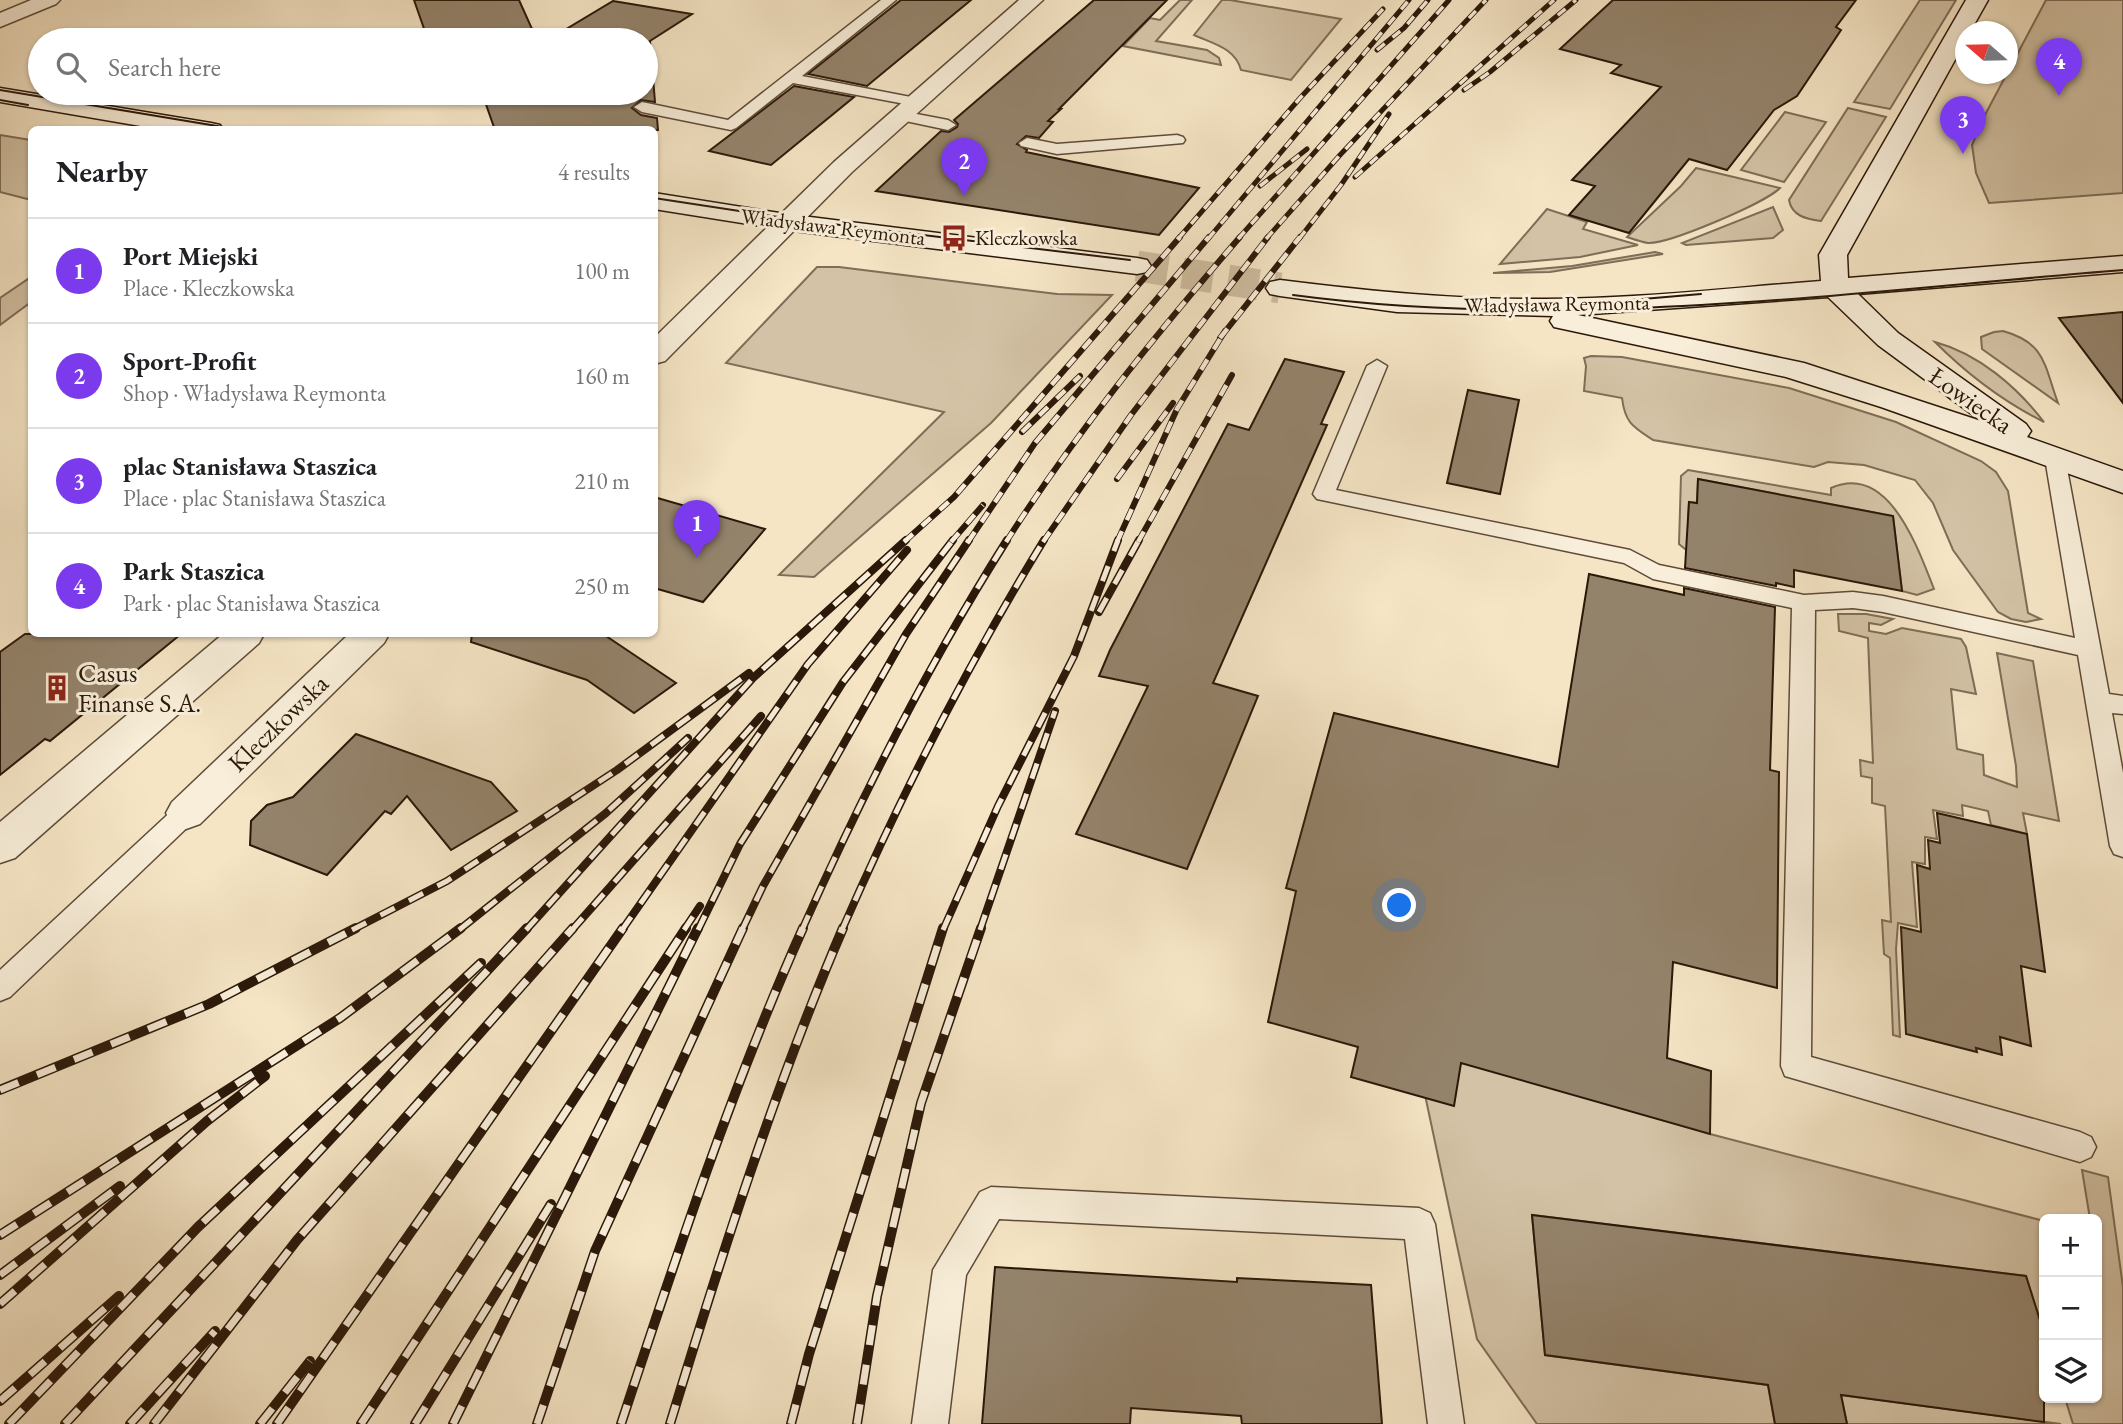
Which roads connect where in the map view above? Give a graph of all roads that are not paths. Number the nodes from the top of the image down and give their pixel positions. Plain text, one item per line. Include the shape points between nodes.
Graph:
1 (49, 0) edge
2 (889, 0) edge
3 (1032, 0) edge
4 (1977, 0) edge
5 (0, 21) edge
6 (791, 78) junction
7 (0, 95) edge
8 (28, 100) edge
9 (60, 105) edge
10 (642, 107) dead end
11 (909, 109) junction
12 (948, 125) dead end
13 (187, 126) edge
14 (1177, 140) dead end
15 (1027, 143) dead end
16 (658, 202) edge
17 (786, 222) junction
18 (2123, 264) edge
19 (1137, 266) tunnel mouth
20 (1280, 288) tunnel mouth
21 (1835, 288) junction
22 (1504, 307) junction
23 (1888, 339) junction
24 (658, 351) edge
25 (1377, 366) dead end
26 (1961, 426) junction
27 (2055, 458) junction
28 (2123, 483) edge
29 (1804, 603) junction
30 (243, 637) edge
31 (368, 637) edge
32 (2088, 649) junction
33 (2110, 703) edge
34 (186, 813) joint
35 (0, 846) edge
36 (2123, 846) edge
37 (0, 988) edge
38 (2080, 1147) dead end
39 (930, 1424) edge
40 (1446, 1424) edge

1 - 5 street
2 - 6 lane
3 - 11 street
4 - 21 street via 1833,256
6 - 10 lane via 731,125
6 - 11 lane
7 - 8 street
9 - 13 street
11 - 12 lane
11 - 17 street
14 - 15 lane via 1057,149
16 - 17 street, Władysława Reymonta
17 - 19 street, Władysława Reymonta
17 - 24 street
18 - 21 street, Władysława Reymonta
20 - 22 street, Władysława Reymonta via 1364,300
21 - 22 street, Władysława Reymonta via 1640,304
21 - 23 street, Łowiecka
22 - 26 street via 1793,369
23 - 26 street, Łowiecka via 1909,376
23 - 27 street, Łowiecka
25 - 29 lane via 1324,494 1630,557 1653,571
26 - 27 street, Łowiecka
27 - 28 street, Łowiecka
27 - 32 lane
29 - 32 lane via 1853,600 1883,604
29 - 38 lane via 1796,1066
30 - 35 street
31 - 34 street, Kleczkowska
32 - 33 lane
33 - 36 lane
34 - 37 lane
39 - 40 lane via 950,1270 991,1203 1419,1224

